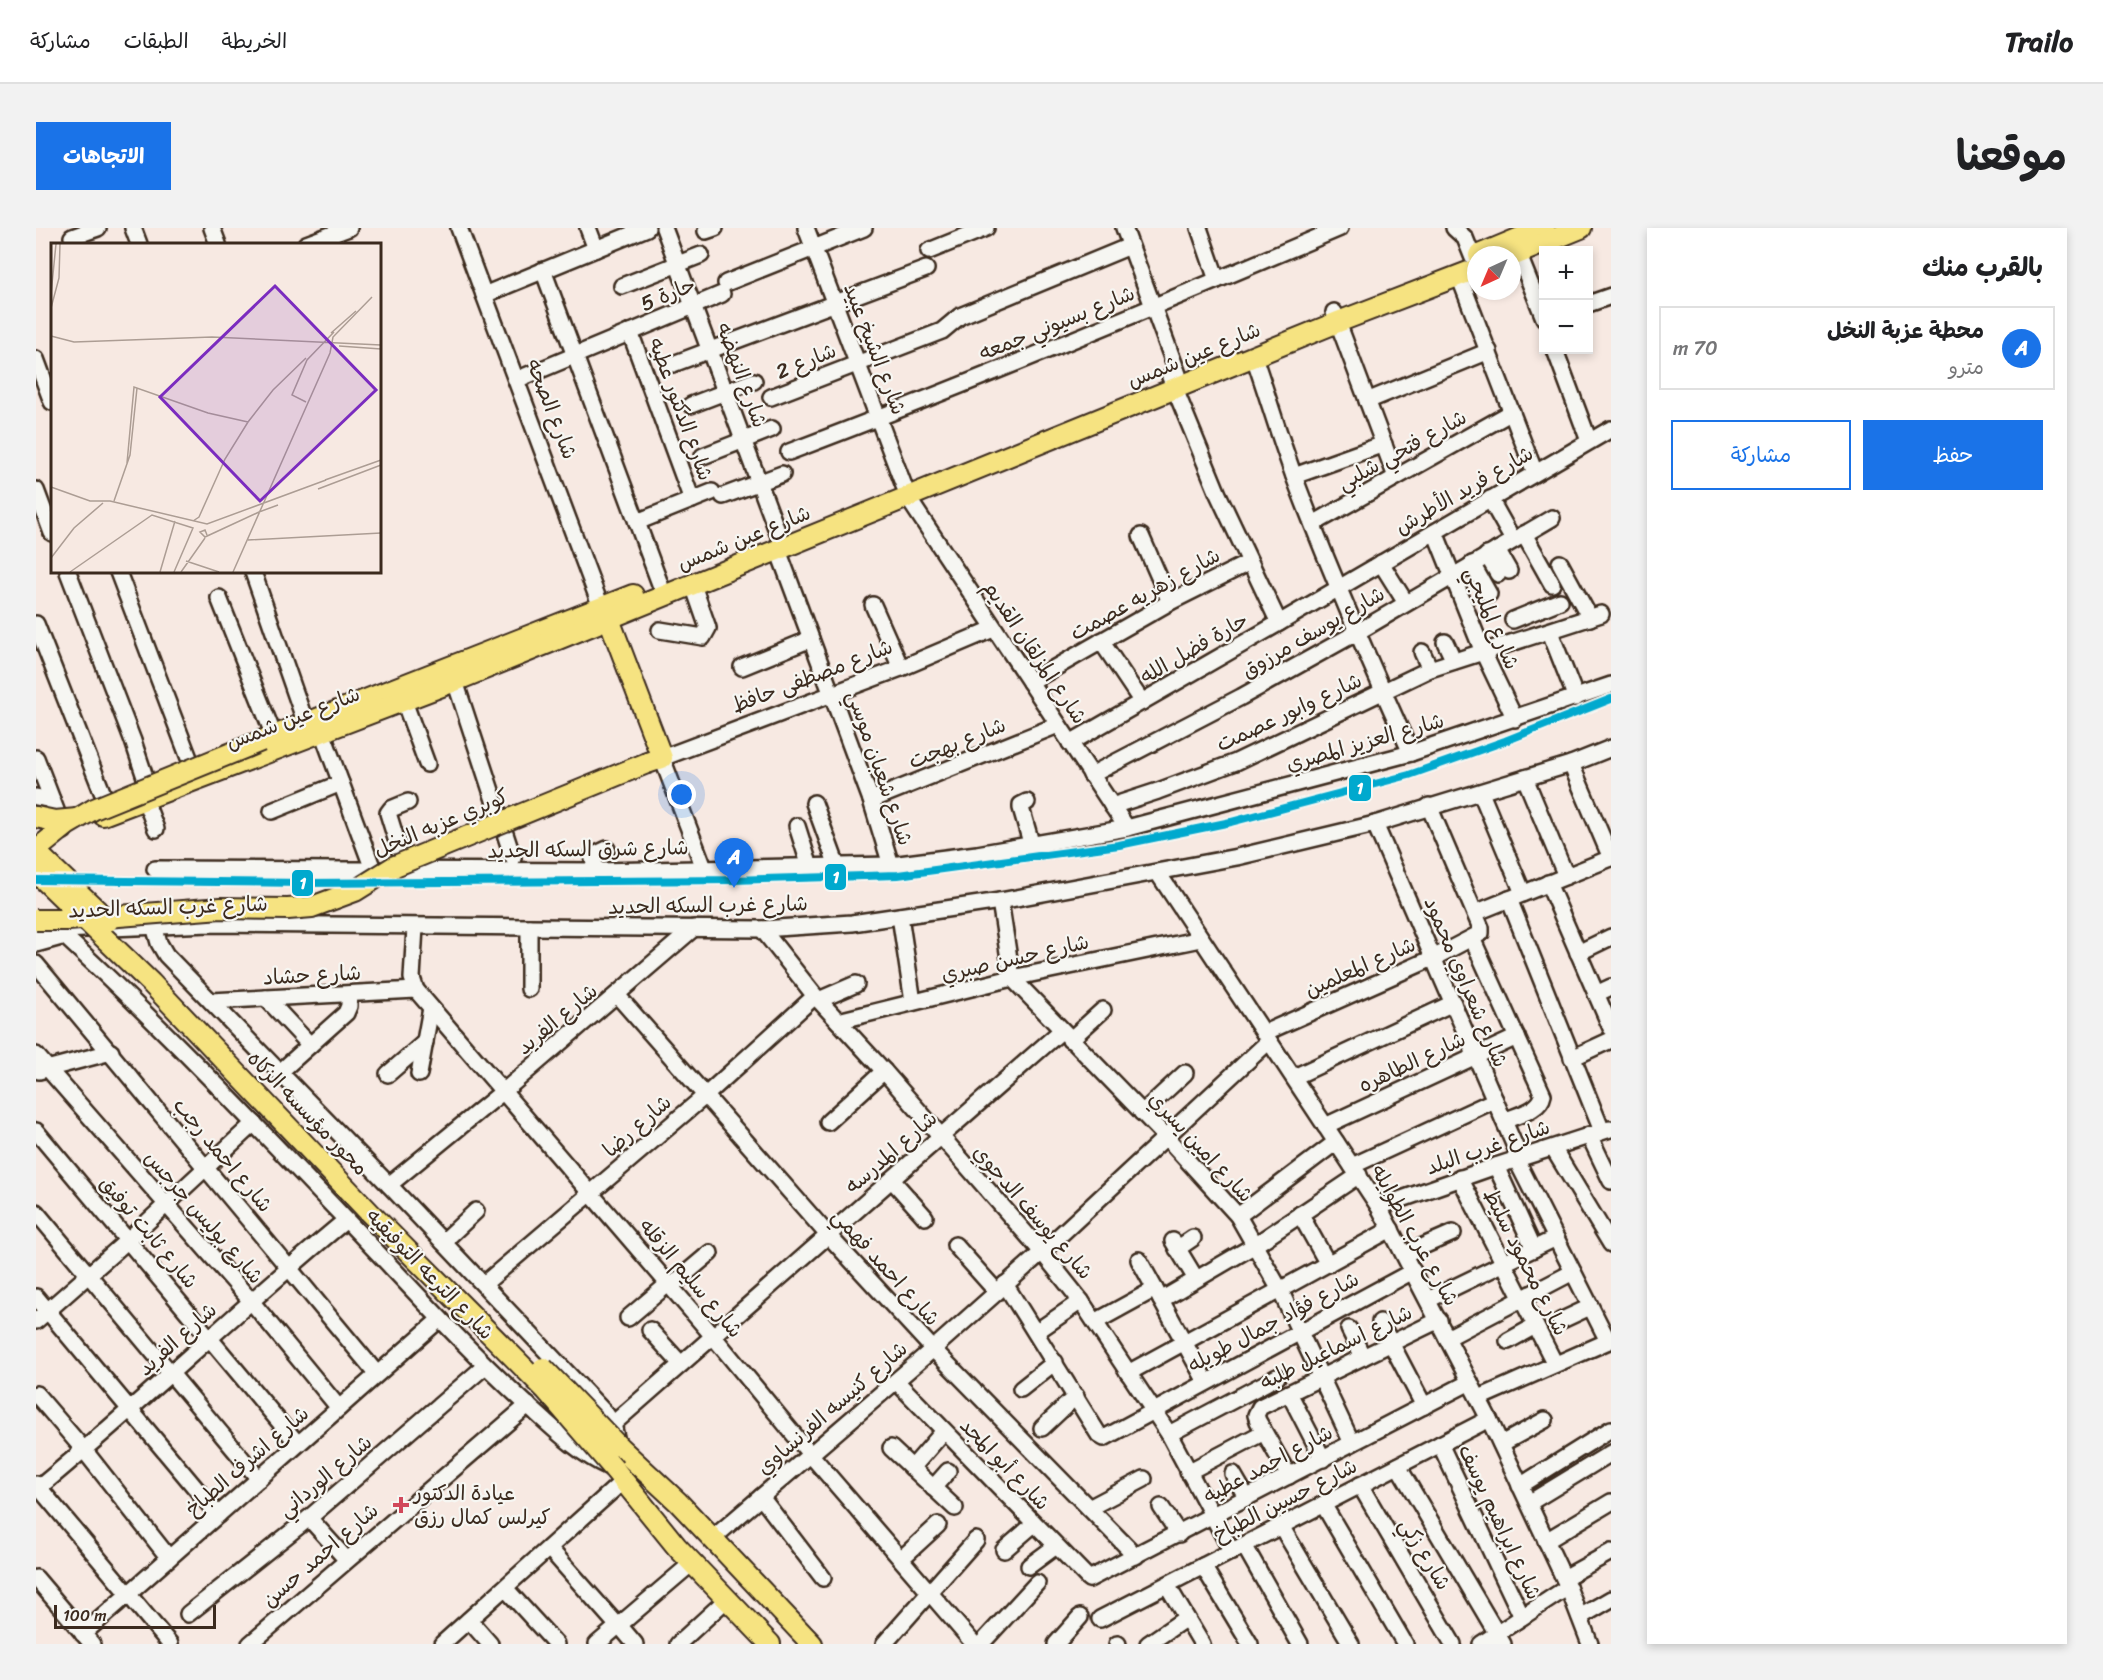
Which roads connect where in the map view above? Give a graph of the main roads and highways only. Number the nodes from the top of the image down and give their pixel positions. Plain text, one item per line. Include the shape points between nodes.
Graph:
1 (1544, 228) edge
2 (1581, 228) edge
3 (1507, 246) edge
4 (1521, 253) edge
5 (1467, 265) edge
6 (1336, 317) junction
7 (1174, 380) junction
8 (779, 543) junction
9 (605, 613) junction
10 (314, 728) junction
11 (655, 761) joint
12 (146, 793) junction
13 (36, 817) edge
14 (71, 827) junction
15 (36, 851) edge
16 (36, 860) edge
17 (36, 872) edge
18 (36, 920) edge
19 (619, 1475) joint
20 (770, 1644) edge
21 (812, 1644) edge

1 - 3 main road, شارع عين شمس
2 - 4 main road
5 - 6 main road, شارع عين شمس
6 - 7 main road, شارع عين شمس
6 - 7 main road, شارع عين شمس via 1254,357
7 - 8 main road, شارع عين شمس
8 - 9 main road, شارع عين شمس via 660,584
8 - 9 main road, شارع عين شمس via 693,585
9 - 10 main road, شارع عين شمس
9 - 10 main road, شارع عين شمس via 455,681
9 - 11 main road, شارع الصحه
10 - 12 main road, شارع عين شمس via 197,780
10 - 12 main road, شارع عين شمس, bridge via 267,739
11 - 18 main road, كوبري عزبه النخل, bridge via 395,866 355,891 312,907 220,908
12 - 14 main road, شارع عين شمس
12 - 14 main road, bridge via 109,802
13 - 14 main road, bridge
14 - 15 main road, bridge
14 - 16 main road, شارع عين شمس
15 - 21 main road, محور مؤسسه الزكاه, bridge via 161,974 618,1446 672,1496
17 - 19 main road, محور مؤسسه الزكاه, bridge via 151,983 370,1213 546,1390
19 - 20 main road, شارع الترعه التوفيقيه via 663,1532

